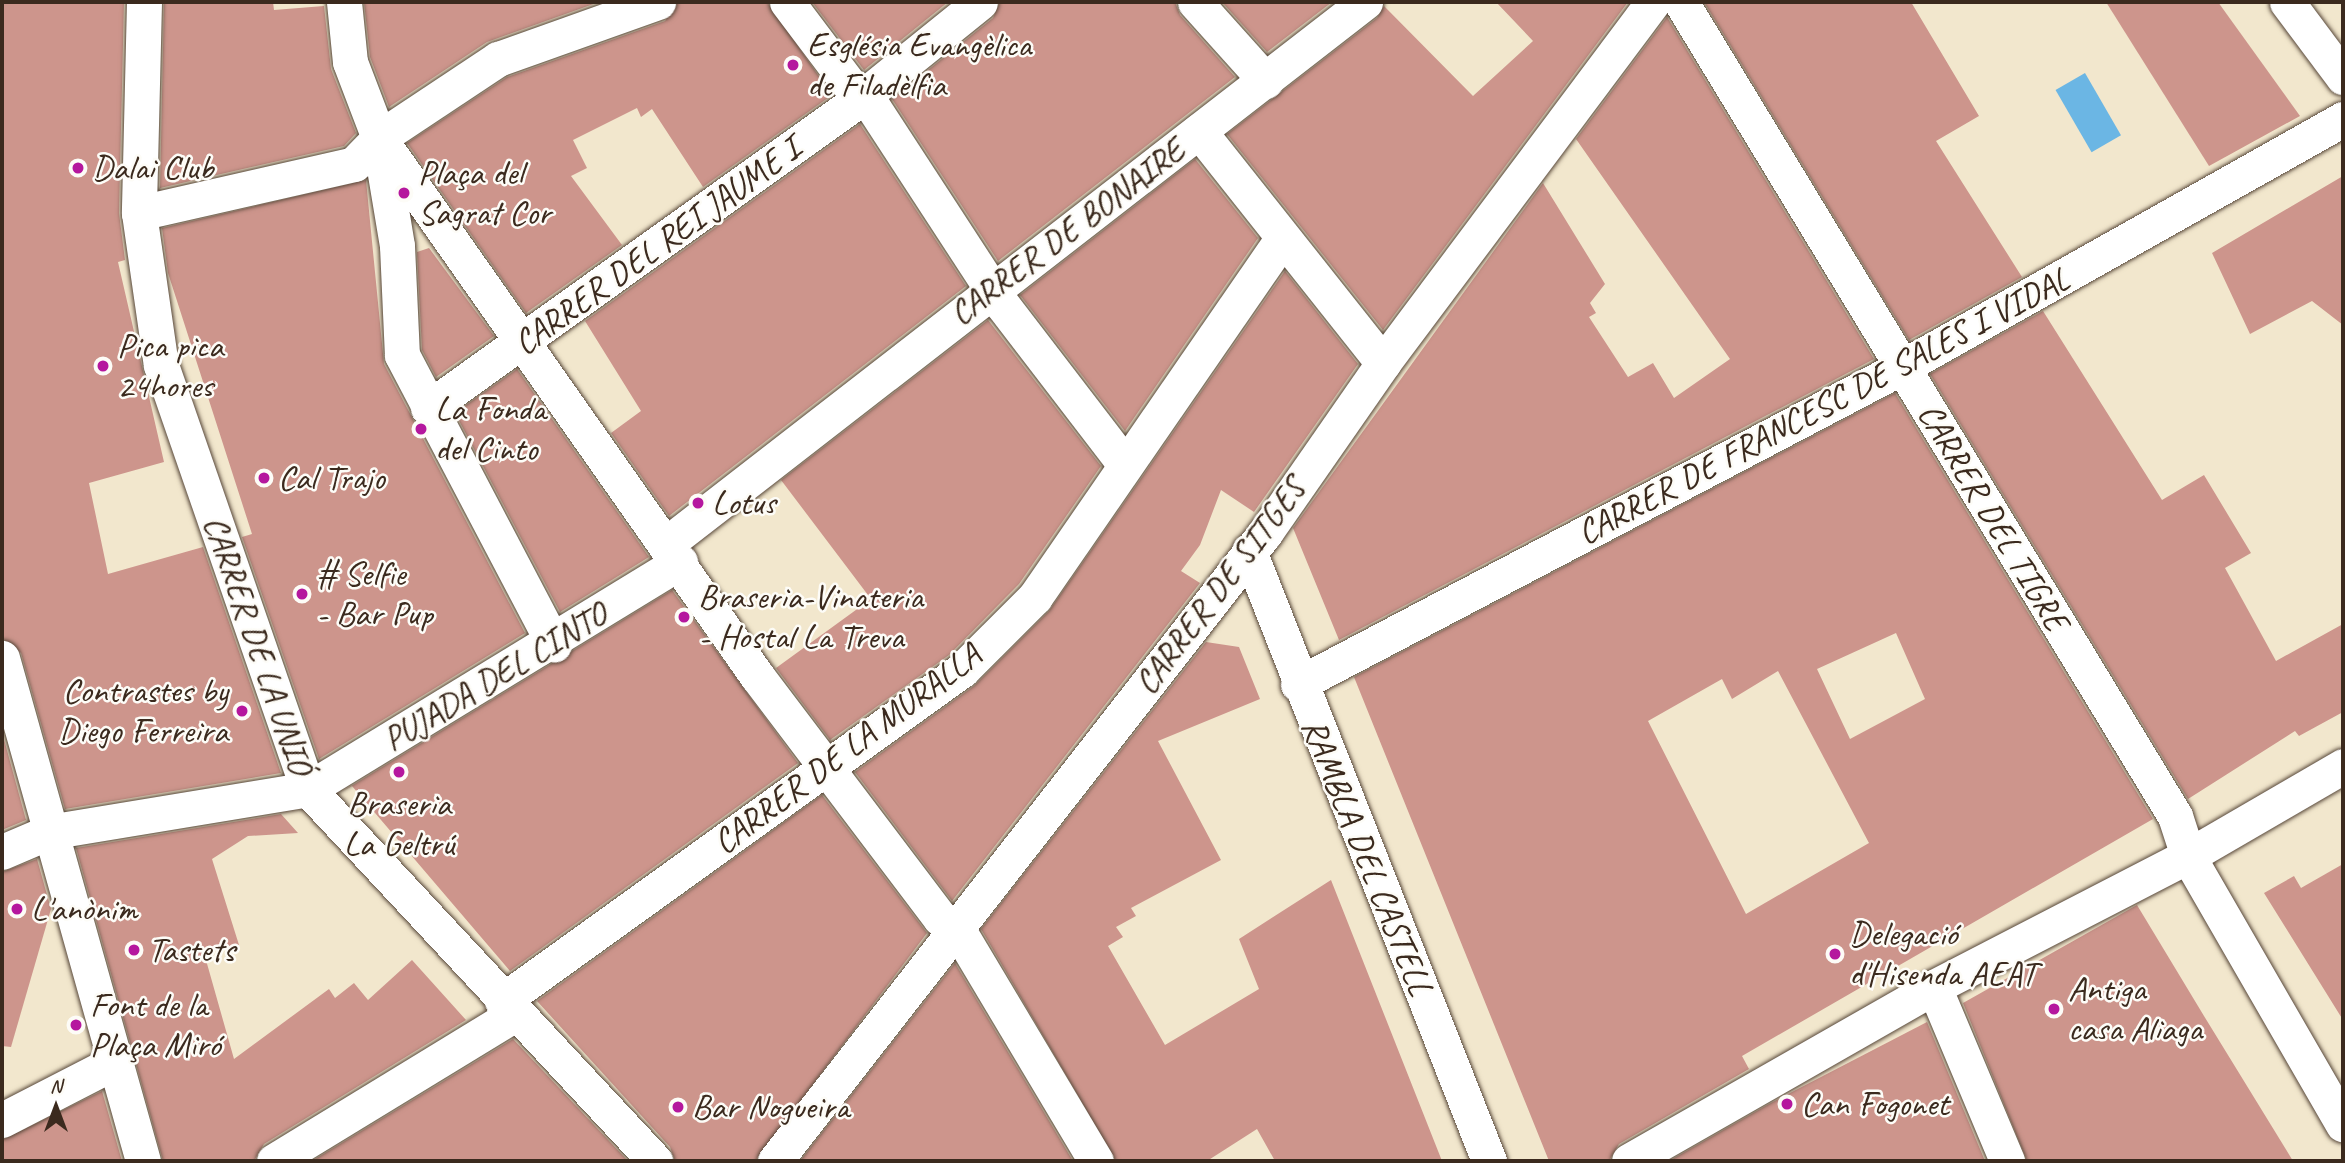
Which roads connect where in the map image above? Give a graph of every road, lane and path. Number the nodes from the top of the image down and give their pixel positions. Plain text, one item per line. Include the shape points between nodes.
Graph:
1 (144, 2) edge
2 (344, 2) edge
3 (657, 2) edge
4 (787, 2) edge
5 (980, 2) edge
6 (1195, 2) edge
7 (1365, 2) edge
8 (1653, 2) edge
9 (1681, 2) edge
10 (2287, 2) edge
11 (2343, 77) edge
12 (1266, 81) junction
13 (860, 99) junction
14 (2343, 118) edge
15 (1199, 131) junction
16 (380, 138) junction
17 (139, 213) junction
18 (1283, 238) junction
19 (995, 285) junction
20 (525, 342) junction
21 (1382, 363) junction
22 (1902, 367) junction
23 (428, 408) junction
24 (1123, 462) junction
25 (1249, 551) junction
26 (673, 553) junction
27 (554, 644) junction
28 (2, 658) edge
29 (1298, 684) junction
30 (825, 766) junction
31 (2343, 766) edge
32 (308, 789) junction
33 (52, 842) junction
34 (2, 852) edge
35 (2188, 856) junction
36 (957, 928) junction
37 (1934, 987) junction
38 (509, 1008) junction
39 (120, 1073) junction
40 (2, 1120) edge
41 (2343, 1125) edge
42 (143, 1161) edge
43 (274, 1161) edge
44 (655, 1161) edge
45 (775, 1161) edge
46 (1096, 1161) edge
47 (1489, 1161) edge
48 (1629, 1161) edge
49 (2007, 1161) edge

1 - 17 street, CARRER DE LA UNIÓ
2 - 16 street via 350,62
3 - 16 street via 498,59
4 - 13 street
5 - 13 street, CARRER DEL REI JAUME I
6 - 12 street
7 - 12 street, CARRER DE BONAIRE
8 - 21 street, CARRER DE SITGES
9 - 22 street, CARRER DEL TIGRE
10 - 11 street
12 - 15 street, CARRER DE BONAIRE
13 - 19 street via 873,107
13 - 20 street, CARRER DEL REI JAUME I
14 - 22 street, CARRER DE FRANCESC DE SALES I VIDAL
15 - 18 street
15 - 19 street, CARRER DE BONAIRE
16 - 17 street via 355,164
16 - 20 street
16 - 23 street via 397,246 402,355
17 - 32 street, CARRER DE LA UNIÓ via 161,365
18 - 21 street
18 - 24 street, CARRER DE LA MURALLA
19 - 24 street via 1001,303
19 - 26 street, CARRER DE BONAIRE via 770,465
20 - 23 street, CARRER DEL REI JAUME I
20 - 26 street
21 - 25 street, CARRER DE SITGES
22 - 29 street, CARRER DE FRANCESC DE SALES I VIDAL
22 - 35 street, CARRER DEL TIGRE via 2175,816
23 - 27 street
24 - 30 street, CARRER DE LA MURALLA via 1035,597 962,670
25 - 29 street, RAMBLA DEL CASTELL
25 - 36 street, CARRER DE SITGES
26 - 27 street, PUJADA DEL CINTO
26 - 30 street via 757,677
27 - 32 street, PUJADA DEL CINTO
28 - 33 street
29 - 47 street, RAMBLA DEL CASTELL
30 - 36 street via 940,918
30 - 38 street, CARRER DE LA MURALLA
31 - 35 street
32 - 33 street
32 - 38 street, CARRER DE LA UNIÓ
33 - 34 street
33 - 39 street
35 - 37 street
35 - 41 street, CARRER DEL TIGRE
36 - 45 street, CARRER DE SITGES
36 - 46 street
37 - 48 street
37 - 49 street
38 - 43 street, CARRER DE LA MURALLA
38 - 44 street, CARRER DE LA UNIÓ
39 - 40 street
39 - 42 street

